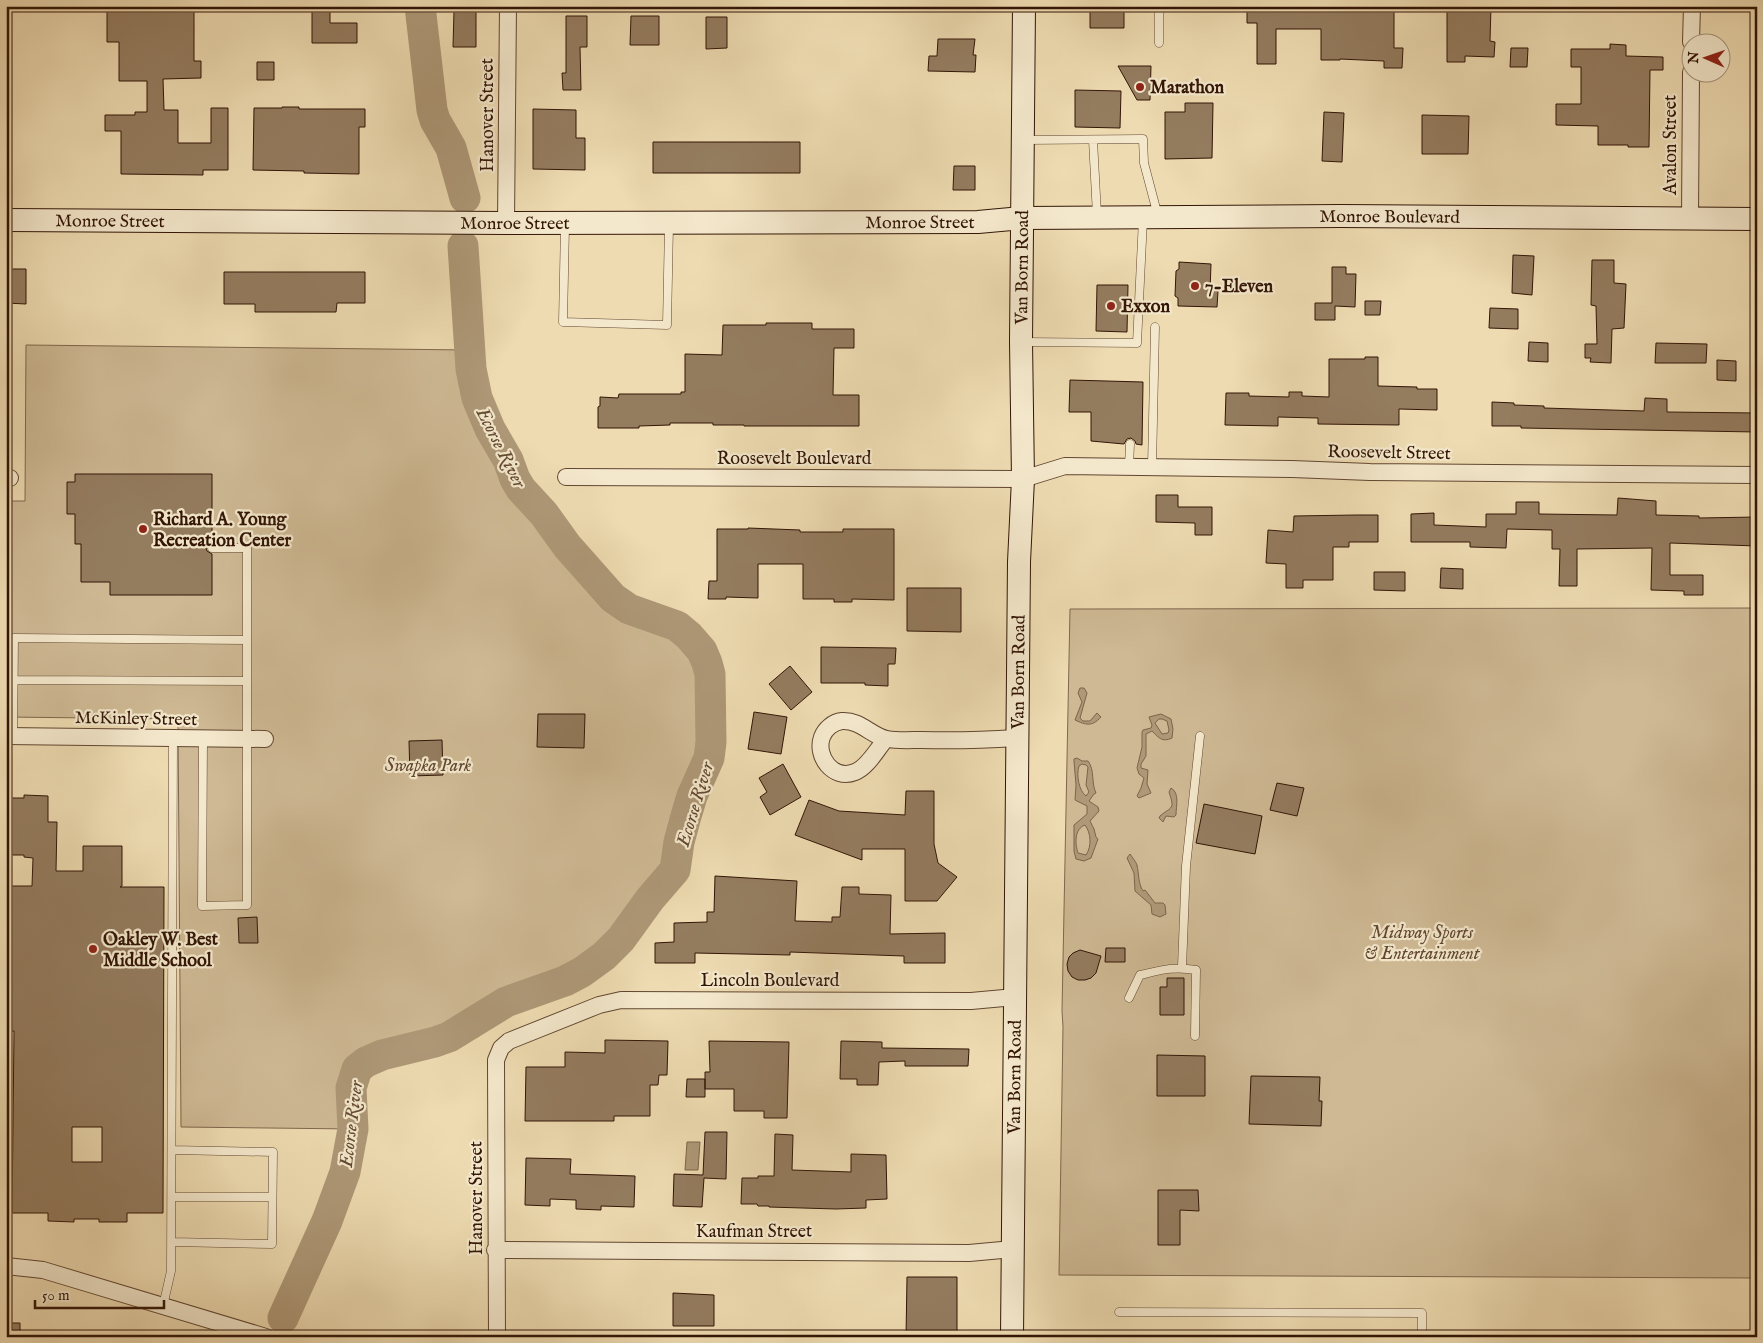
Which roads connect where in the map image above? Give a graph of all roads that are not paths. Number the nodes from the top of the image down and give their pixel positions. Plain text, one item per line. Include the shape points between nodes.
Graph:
1 (508, 6) edge
2 (1024, 6) edge
3 (1159, 6) edge
4 (1692, 6) edge
5 (1691, 32) edge
6 (1159, 42) dead end
7 (1691, 82) edge
8 (1023, 140) junction
9 (1093, 140) junction
10 (1097, 217) junction
11 (1150, 217) junction
12 (1022, 218) junction
13 (1690, 218) junction
14 (1757, 219) edge
15 (6, 220) edge
16 (496, 223) junction
17 (565, 223) junction
18 (670, 223) junction
19 (1155, 327) dead end
20 (1021, 342) junction
21 (1130, 444) dead end
22 (1128, 466) junction
23 (1152, 467) junction
24 (1757, 475) edge
25 (566, 477) dead end
26 (1023, 479) junction
27 (212, 548) dead end
28 (246, 640) junction
29 (14, 680) junction
30 (246, 681) junction
31 (10, 736) edge
32 (1200, 736) dead end
33 (173, 738) junction
34 (203, 738) junction
35 (246, 738) junction
36 (265, 738) dead end
37 (1017, 738) junction
38 (886, 739) dead end
39 (1182, 968) junction
40 (1015, 997) junction
41 (1129, 998) dead end
42 (1196, 1036) dead end
43 (496, 1060) joint
44 (172, 1150) junction
45 (172, 1197) junction
46 (272, 1197) junction
47 (172, 1242) junction
48 (1013, 1249) junction
49 (496, 1250) junction
50 (6, 1266) edge
51 (163, 1306) junction
52 (1119, 1312) dead end
53 (265, 1336) edge
54 (497, 1337) edge
55 (1012, 1337) edge
56 (1422, 1337) edge

1 - 16 street, Hanover Street
2 - 8 street, Van Born Road
3 - 6 lane
4 - 5 street
7 - 13 street, Avalon Street
8 - 9 lane
8 - 12 street, Van Born Road
9 - 10 lane
9 - 11 lane via 1142,139
10 - 11 street, Monroe Boulevard
10 - 12 street, Monroe Boulevard
11 - 13 street, Monroe Boulevard
11 - 20 lane via 1137,342
12 - 18 street, Monroe Street via 978,222
12 - 20 street, Van Born Road
13 - 14 street, Monroe Boulevard
15 - 16 street, Monroe Street
16 - 17 street, Monroe Street
17 - 18 street, Monroe Street
17 - 18 lane via 562,322 666,325
19 - 23 lane
20 - 26 street, Van Born Road
21 - 22 lane
22 - 23 street, Roosevelt Street
22 - 26 street, Roosevelt Street via 1065,466
23 - 24 street, Roosevelt Street
25 - 26 street, Roosevelt Boulevard
26 - 37 street, Van Born Road via 1018,562
27 - 28 lane via 247,548
28 - 29 lane via 14,638
28 - 30 lane
29 - 30 lane
29 - 31 lane
30 - 35 lane
31 - 33 street, McKinley Street
32 - 39 lane via 1186,866
33 - 34 street, McKinley Street
33 - 44 lane
34 - 35 street, McKinley Street
34 - 35 lane via 202,906 247,905
35 - 36 street, McKinley Street
37 - 38 street via 973,741
37 - 40 street, Van Born Road
39 - 41 lane via 1162,968 1140,975
39 - 42 lane via 1196,970
40 - 43 street, Lincoln Boulevard via 971,1001 621,1000 599,1005 509,1041 500,1048
40 - 48 street, Van Born Road
43 - 49 street, Hanover Street
44 - 45 lane
44 - 46 lane via 273,1152
45 - 46 lane
45 - 47 lane
46 - 47 lane via 272,1244
47 - 51 lane via 171,1271
48 - 49 street, Kaufman Street via 970,1252
48 - 55 street, Van Born Road
49 - 54 street, Hanover Street
50 - 51 street via 43,1270
51 - 53 street
52 - 56 lane via 1422,1313

